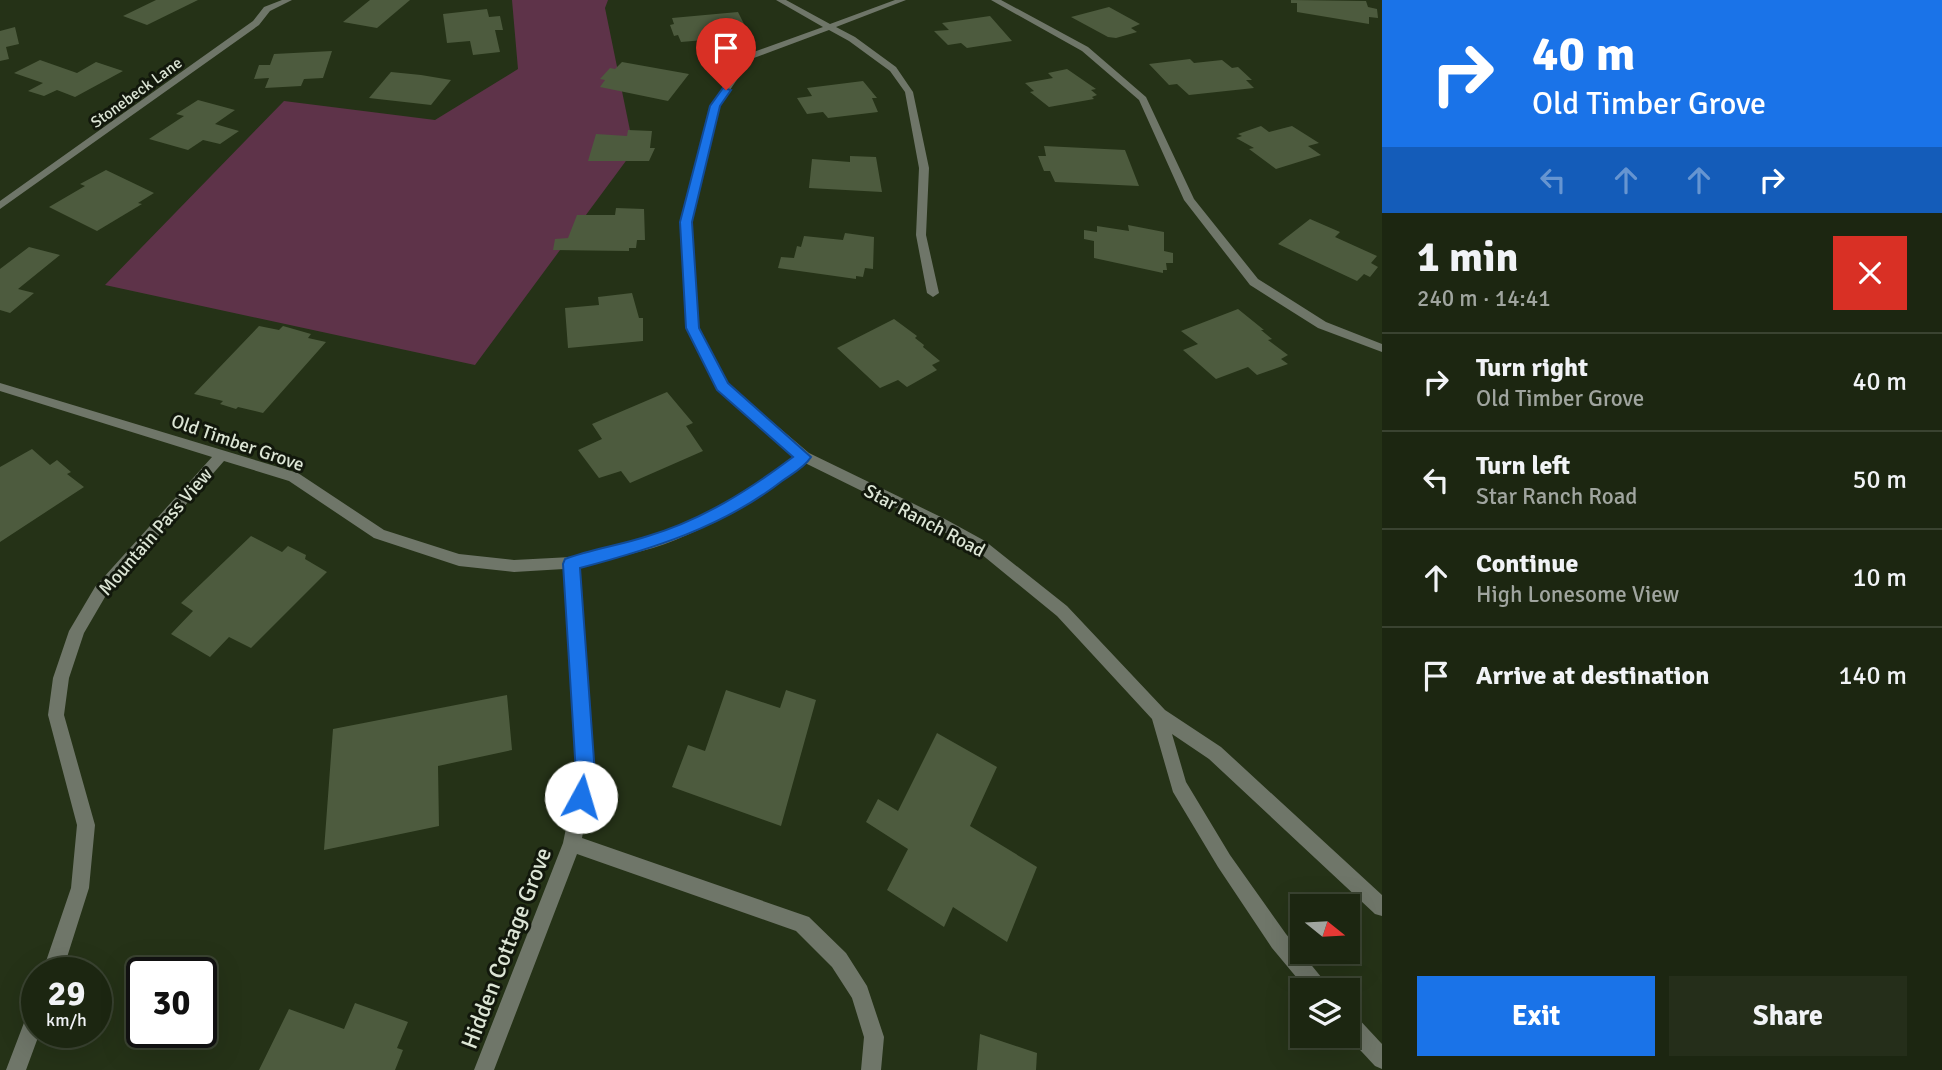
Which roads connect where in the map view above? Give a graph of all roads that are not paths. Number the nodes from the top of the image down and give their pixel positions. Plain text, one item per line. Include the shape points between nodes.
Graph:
1 (288, 0) edge
2 (780, 0) edge
3 (902, 0) edge
4 (995, 0) edge
5 (828, 26) junction
6 (0, 206) edge
7 (933, 293) dead end
8 (1382, 348) edge
9 (0, 387) edge
10 (222, 454) junction
11 (804, 457) junction
12 (571, 564) junction
13 (1159, 715) junction
14 (572, 843) junction
15 (1382, 907) edge
16 (57, 957) edge
17 (1310, 978) edge
18 (1360, 1035) edge
19 (24, 1048) edge
20 (1382, 1059) edge
21 (16, 1070) edge
22 (485, 1070) edge
23 (871, 1070) edge

1 - 6 street, Stonebeck Lane via 267,9 256,23
2 - 5 street
3 - 5 street, Star Ranch Road
4 - 8 street via 1085,49 1143,99 1189,200 1254,282 1322,325
5 - 7 street via 893,69 909,92 924,168 921,235
5 - 11 street, Star Ranch Road via 748,57 715,106 686,222 693,328 722,386
9 - 10 street, Old Timber Grove
10 - 12 street, Old Timber Grove via 293,477 379,534 459,561 514,566
10 - 16 street, Mountain Pass View via 100,592 78,631 61,678 56,715 86,825 80,888
11 - 12 street, Old Timber Grove via 754,494 699,523 652,542
11 - 13 street, Star Ranch Road via 980,545 1062,611
12 - 14 street, Hidden Cottage Grove via 585,774
13 - 15 street, Star Ranch Road via 1215,753
13 - 17 street, Star Ranch Road via 1180,786 1224,861 1279,942
14 - 22 street, Hidden Cottage Grove
14 - 23 street, Hidden Cottage Grove via 802,924 839,960 860,993 874,1037
18 - 20 street
19 - 21 street

